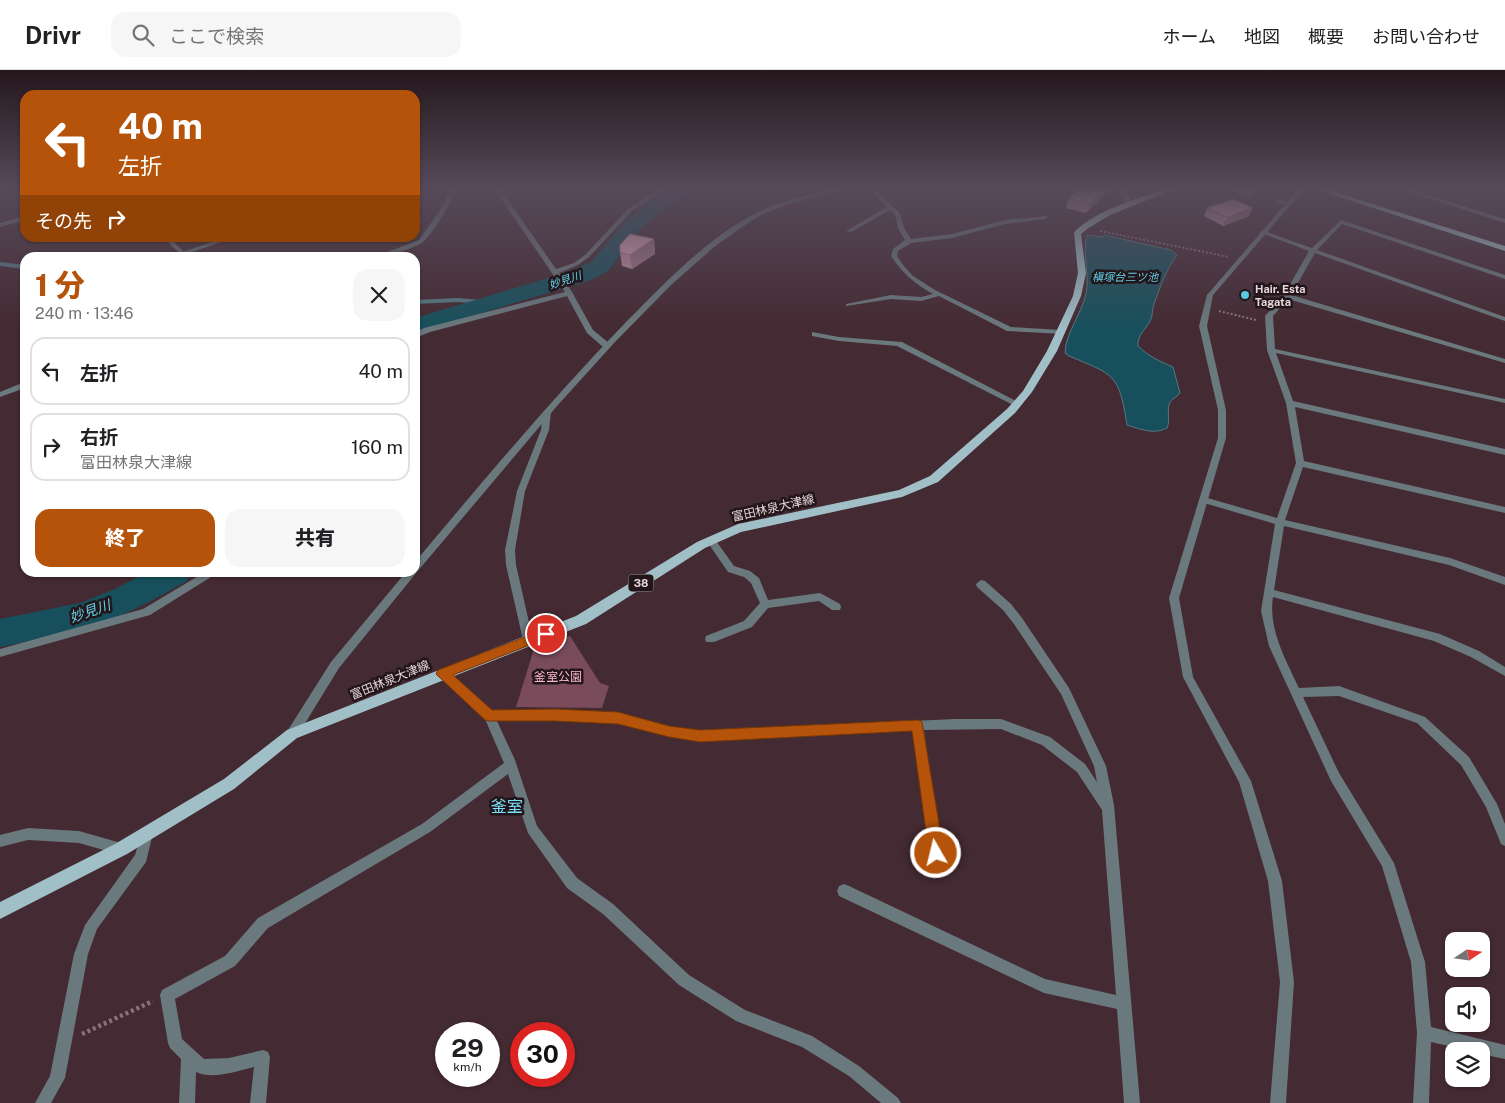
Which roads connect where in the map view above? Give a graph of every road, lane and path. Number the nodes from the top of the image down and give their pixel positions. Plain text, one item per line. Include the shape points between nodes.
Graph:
1 (529, 235) edge
2 (606, 235) edge
3 (726, 235) edge
4 (905, 235) edge
5 (955, 235) edge
6 (1077, 235) edge
7 (1119, 235) edge
8 (1259, 235) edge
9 (1271, 235) edge
10 (1328, 235) edge
11 (1380, 235) edge
12 (1462, 235) edge
13 (909, 241) junction
14 (171, 242) edge
15 (217, 242) edge
16 (416, 242) edge
17 (1505, 249) edge
18 (1313, 250) junction
19 (181, 252) edge
20 (185, 252) edge
21 (390, 252) edge
22 (1240, 260) junction
23 (555, 272) junction
24 (1505, 278) edge
25 (569, 292) junction
26 (940, 294) junction
27 (1287, 296) junction
28 (848, 305) dead end
29 (1207, 308) junction
30 (1505, 319) edge
31 (1269, 324) junction
32 (1060, 332) junction
33 (420, 334) edge
34 (815, 334) dead end
35 (606, 345) junction
36 (1270, 350) junction
37 (1505, 361) edge
38 (20, 387) edge
39 (0, 395) edge
40 (1505, 400) edge
41 (1290, 403) junction
42 (1018, 404) junction
43 (547, 412) junction
44 (1505, 452) edge
45 (1300, 463) junction
46 (1204, 500) junction
47 (1505, 510) edge
48 (1280, 522) junction
49 (711, 540) junction
50 (420, 563) edge
51 (206, 577) edge
52 (408, 577) edge
53 (1505, 581) edge
54 (981, 584) dead end
55 (1269, 592) junction
56 (765, 604) junction
57 (836, 607) dead end
58 (710, 639) dead end
59 (528, 640) junction
60 (0, 653) edge
61 (1505, 672) edge
62 (442, 674) junction
63 (1295, 693) junction
64 (489, 716) junction
65 (918, 726) junction
66 (292, 734) junction
67 (510, 765) junction
68 (1108, 809) junction
69 (147, 833) junction
70 (1505, 840) edge
71 (0, 841) edge
72 (121, 849) junction
73 (936, 853) dead end
74 (844, 891) dead end
75 (0, 911) edge
76 (167, 995) junction
77 (1125, 1004) junction
78 (1424, 1033) junction
79 (65, 1042) junction
80 (1505, 1052) edge
81 (189, 1056) junction
82 (43, 1103) edge
83 (187, 1103) edge
84 (258, 1103) edge
85 (894, 1103) edge
86 (1132, 1103) edge
87 (1278, 1103) edge
88 (1422, 1103) edge

1 - 23 street
2 - 23 street via 576,264
3 - 35 street via 706,250
4 - 13 street
5 - 13 street
6 - 32 main road, 富田林泉大津線 / 38 via 1082,273 1078,296
7 - 22 path
8 - 22 street
9 - 18 street
10 - 18 street
11 - 24 street
12 - 17 main road
13 - 26 street via 896,250 894,256 911,277
14 - 19 street
15 - 20 street
16 - 21 street
18 - 27 street
18 - 30 street
22 - 29 street via 1210,295
23 - 25 street
25 - 33 street
25 - 35 street via 590,331
26 - 28 street via 921,299 891,297
26 - 32 street via 1010,329
27 - 31 street via 1268,316
27 - 37 street
29 - 31 path
29 - 46 street via 1203,326 1222,410 1222,438
31 - 36 street
32 - 42 main road, 富田林泉大津線 / 38
34 - 42 street via 899,344
35 - 43 street
36 - 40 street
36 - 41 street
38 - 39 street
41 - 44 street
41 - 45 street
42 - 49 main road, 富田林泉大津線 / 38 via 934,479 902,494 738,528
43 - 50 street
43 - 59 street via 545,430 521,491 510,550
45 - 47 street
45 - 48 street
46 - 48 street
46 - 87 street via 1174,598 1188,677 1246,781 1275,881 1287,982
48 - 53 street via 1450,562
48 - 55 street
49 - 56 street via 731,569 747,574 755,581
49 - 59 main road, 富田林泉大津線 / 38 via 590,615
51 - 60 street via 146,612
52 - 66 street via 335,665
54 - 68 street via 1018,621 1065,691 1100,766
55 - 61 street via 1436,637
55 - 63 street via 1266,611 1274,646
56 - 57 street via 820,597
56 - 58 street via 748,624
59 - 62 main road, 富田林泉大津線 / 38
62 - 64 street
62 - 66 main road, 富田林泉大津線 / 38
63 - 70 street via 1339,691 1421,720 1465,762 1491,804
63 - 78 street via 1336,777 1388,863 1418,962
64 - 65 street via 618,718 669,732 700,736
64 - 67 street
65 - 68 street via 1002,724 1046,741 1081,768
65 - 73 street
66 - 69 main road, 富田林泉大津線 / 38 via 229,784
67 - 76 street via 426,828 263,923 230,961
67 - 85 street via 532,829 572,884 608,908 684,980 740,1016 807,1041 854,1071
68 - 77 street
69 - 72 main road, 富田林泉大津線 / 38
69 - 79 street via 140,858 92,925 81,954
71 - 72 street via 28,834 79,837
72 - 75 main road, 富田林泉大津線 / 38
74 - 77 street via 1044,986
76 - 79 path
76 - 81 street via 175,1043
77 - 86 street
78 - 80 street
78 - 88 street
79 - 82 street via 57,1078
81 - 83 street
81 - 84 street via 200,1067 229,1066 263,1057

